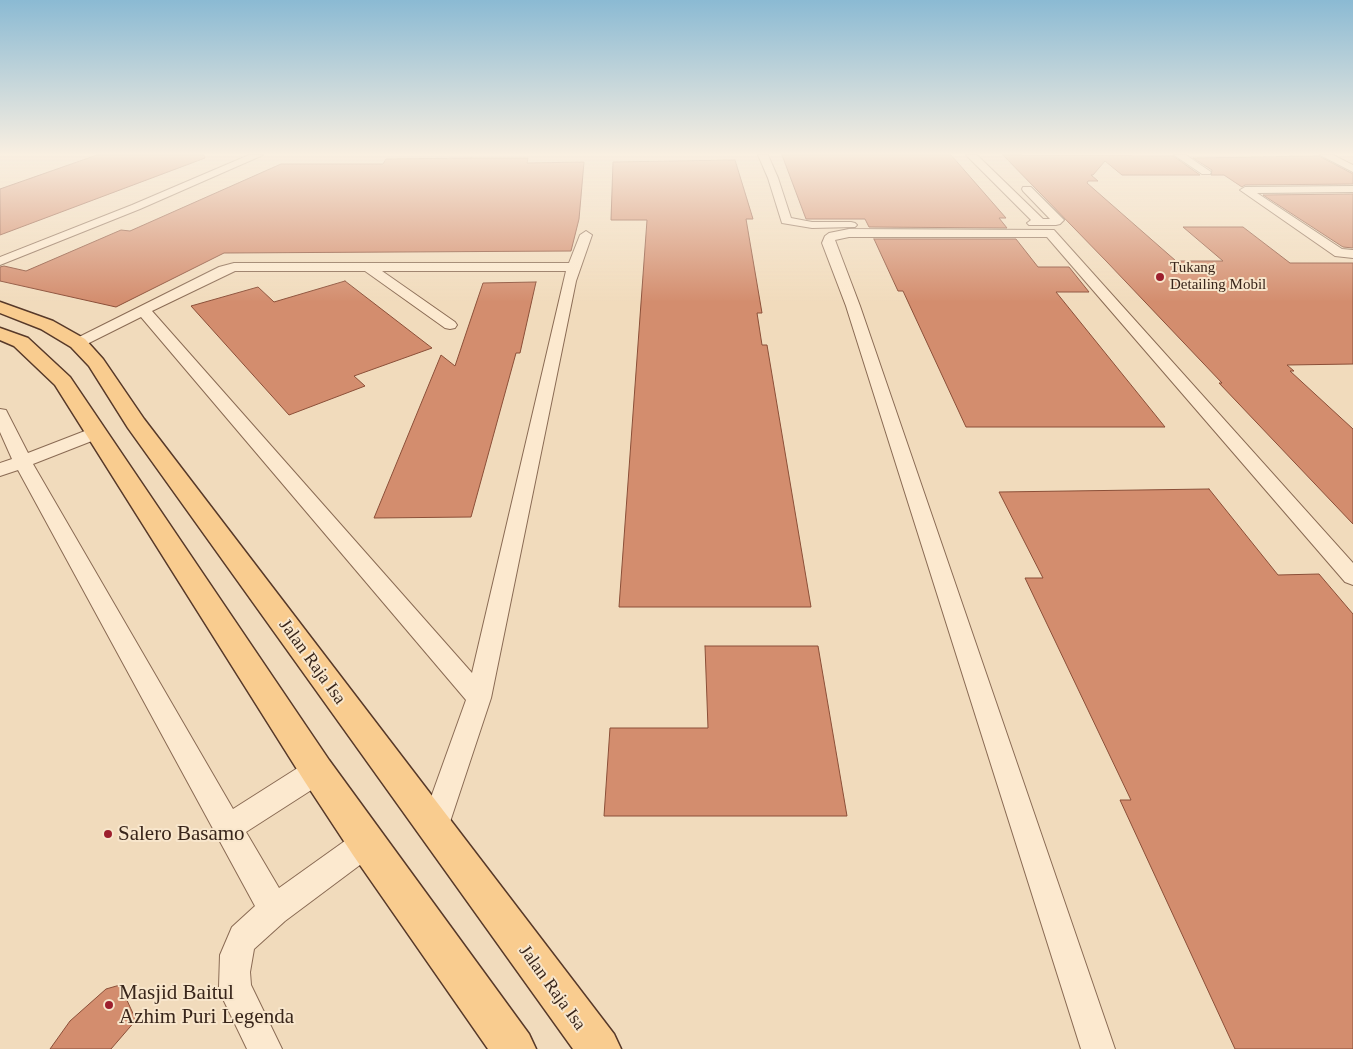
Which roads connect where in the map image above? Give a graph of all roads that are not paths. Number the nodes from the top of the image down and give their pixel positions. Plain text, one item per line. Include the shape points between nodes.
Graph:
1 (139, 204) edge
2 (781, 204) edge
3 (1021, 204) edge
4 (1042, 204) edge
5 (1266, 204) edge
6 (1040, 223) junction
7 (586, 235) dead end
8 (1353, 254) edge
9 (1, 261) edge
10 (368, 267) junction
11 (574, 267) junction
12 (0, 307) edge
13 (144, 311) junction
14 (450, 326) dead end
15 (0, 333) edge
16 (78, 344) junction
17 (0, 414) edge
18 (96, 433) junction
19 (23, 462) junction
20 (0, 470) edge
21 (1353, 576) edge
22 (479, 698) junction
23 (317, 771) junction
24 (228, 828) junction
25 (434, 828) junction
26 (366, 843) junction
27 (274, 910) junction
28 (265, 1049) edge
29 (514, 1049) edge
30 (599, 1049) edge
31 (1098, 1049) edge

1 - 9 street
2 - 6 street via 786,221 798,224
3 - 6 street
4 - 6 street via 1058,220
5 - 8 street via 1339,253
7 - 11 street
10 - 11 street
10 - 13 street via 234,267
10 - 14 street
11 - 22 street
12 - 16 main road, Jalan Raja Isa via 46,325
13 - 16 street
13 - 22 street
15 - 18 main road via 20,342 63,381
16 - 25 main road, Jalan Raja Isa via 96,363 142,431
17 - 19 street
18 - 19 street
18 - 23 main road
19 - 20 street
19 - 24 street
21 - 31 street via 1050,232 849,233 829,239 828,244 853,306
22 - 25 street
23 - 24 street
23 - 26 main road
24 - 27 street
25 - 30 main road, Jalan Raja Isa
26 - 27 street
26 - 29 main road
27 - 28 street via 244,938 236,955 234,972 235,987

